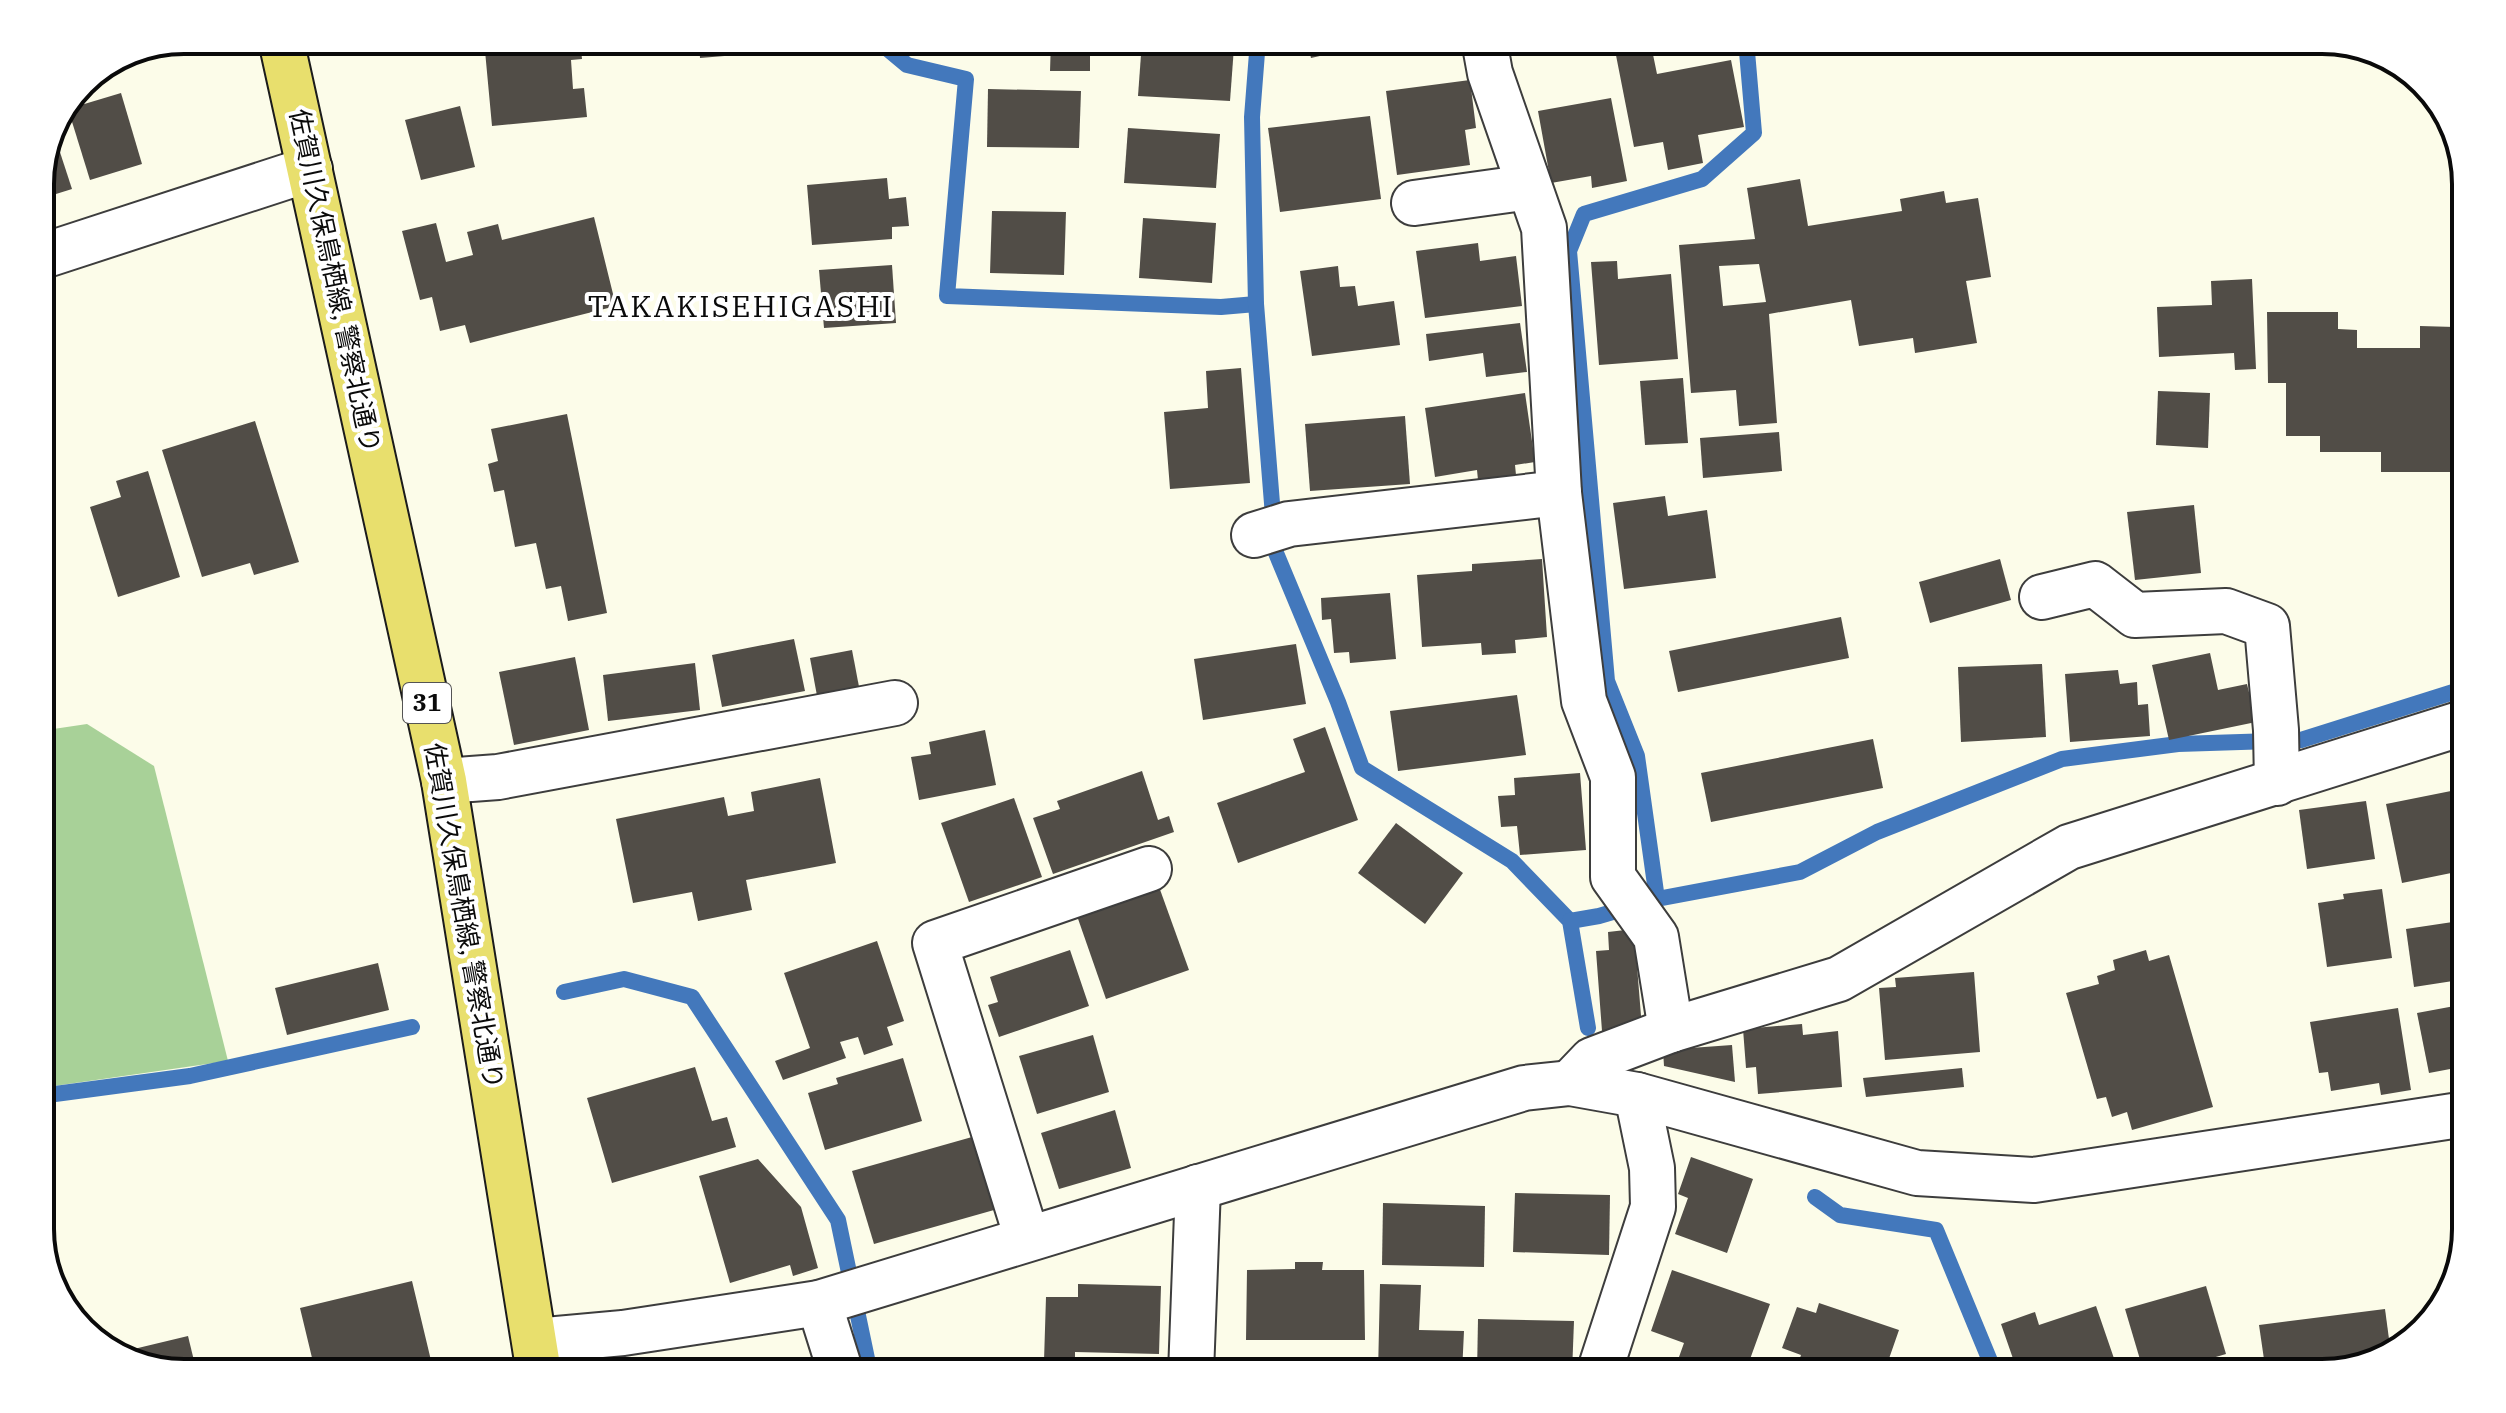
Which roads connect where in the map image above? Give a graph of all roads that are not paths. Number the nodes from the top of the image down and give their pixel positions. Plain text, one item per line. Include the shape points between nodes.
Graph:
1 (284, 54) edge
2 (1487, 54) edge
3 (310, 169) junction
4 (1529, 187) junction
5 (1414, 203) dead end
6 (54, 252) edge
7 (1559, 493) junction
8 (1271, 530) dead end
9 (2042, 597) dead end
10 (895, 703) dead end
11 (2452, 725) edge
12 (2277, 758) junction
13 (444, 781) junction
14 (1149, 869) dead end
15 (1671, 1030) junction
16 (1570, 1083) junction
17 (1637, 1095) junction
18 (2452, 1116) edge
19 (1198, 1187) junction
20 (1027, 1238) junction
21 (843, 1295) junction
22 (537, 1357) edge
23 (841, 1359) edge
24 (1192, 1359) edge
25 (1604, 1359) edge

1 - 3 main road, 佐賀川久保鳥栖線, 警察北通り / 31
2 - 4 street
3 - 6 street
3 - 13 main road, 佐賀川久保鳥栖線, 警察北通り / 31
4 - 5 street
4 - 7 street via 1544,228
7 - 8 street
7 - 15 street via 1584,701 1613,777 1613,877 1656,937
9 - 12 street via 2095,584 2135,615 2226,611 2267,626
10 - 13 street via 498,777
11 - 12 street
12 - 15 street via 2069,847 1839,979
13 - 22 main road, 佐賀川久保鳥栖線, 警察北通り / 31
14 - 20 street via 935,943
15 - 16 street via 1592,1060
16 - 17 street
16 - 19 street via 1524,1088
17 - 18 street via 1917,1173 2034,1180
17 - 25 street via 1652,1168 1653,1207
19 - 20 street
19 - 24 street
20 - 21 street
21 - 22 street via 623,1333
21 - 23 street

